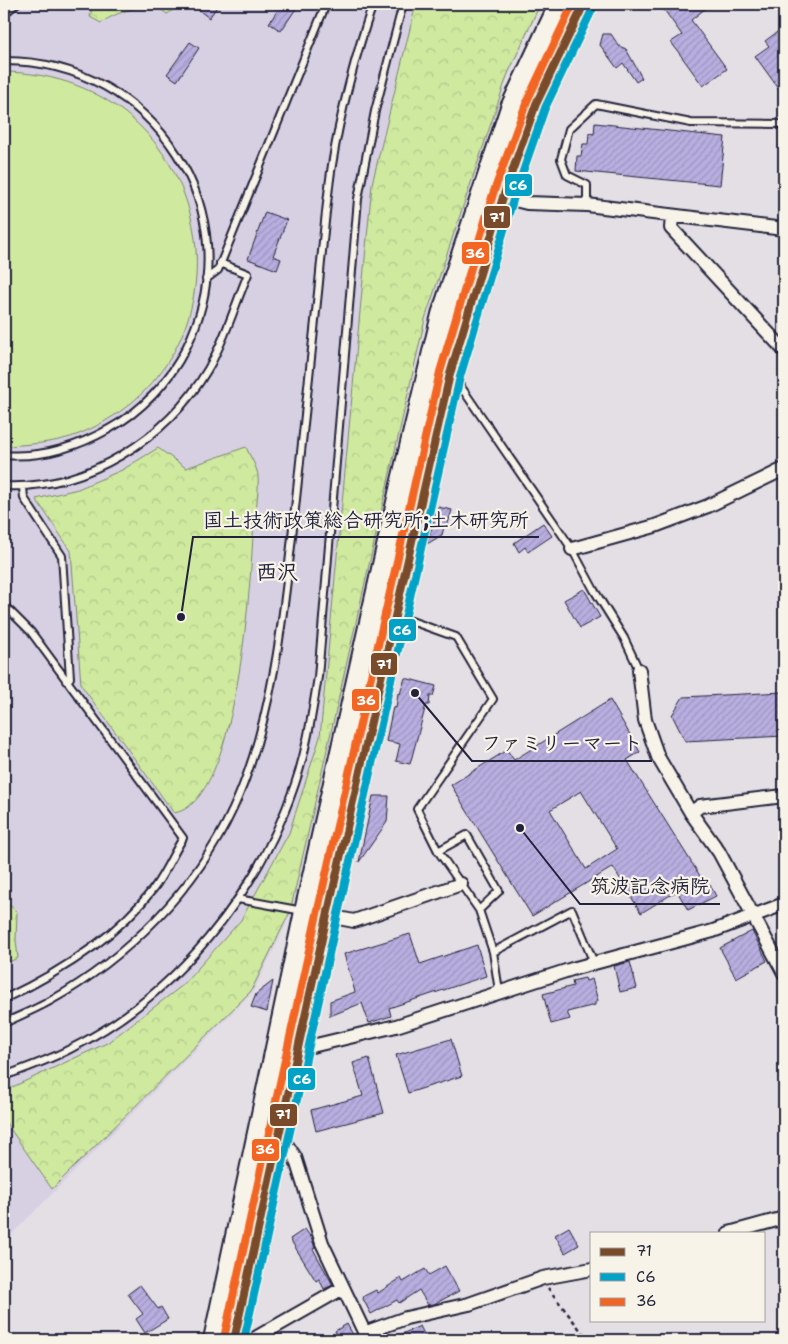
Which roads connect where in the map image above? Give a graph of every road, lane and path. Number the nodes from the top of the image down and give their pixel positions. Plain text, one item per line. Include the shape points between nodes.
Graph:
1 (16, 4) edge
2 (326, 4) edge
3 (372, 4) edge
4 (403, 4) edge
5 (562, 4) edge
6 (584, 4) edge
7 (4, 14) edge
8 (4, 61) edge
9 (784, 124) edge
10 (494, 194) junction
11 (587, 205) junction
12 (672, 217) junction
13 (784, 229) edge
14 (220, 263) junction
15 (206, 279) junction
16 (784, 350) edge
17 (450, 374) junction
18 (4, 456) edge
19 (784, 469) edge
20 (4, 486) edge
21 (23, 487) junction
22 (572, 549) junction
23 (4, 605) edge
24 (395, 615) junction
25 (639, 670) joint
26 (66, 681) junction
27 (784, 796) edge
28 (691, 813) junction
29 (438, 851) junction
30 (461, 884) junction
31 (238, 899) junction
32 (784, 904) edge
33 (479, 910) junction
34 (317, 914) junction
35 (754, 914) junction
36 (493, 952) junction
37 (594, 963) junction
38 (784, 973) edge
39 (499, 992) junction
40 (4, 999) edge
41 (4, 1023) edge
42 (289, 1052) junction
43 (4, 1076) edge
44 (280, 1135) junction
45 (784, 1218) edge
46 (733, 1232) edge
47 (590, 1269) edge
48 (543, 1278) junction
49 (343, 1288) junction
50 (366, 1337) edge
51 (216, 1340) edge
52 (234, 1340) edge
53 (252, 1340) edge
54 (588, 1340) edge

1 - 7 lane
2 - 14 lane
3 - 41 lane via 360,41 332,163 286,591 254,757 232,810 206,857 174,900 138,938 93,974 50,1001
4 - 31 lane via 375,111 358,199 318,677 307,744 296,784 278,829 258,871
5 - 10 highway via 514,108
6 - 10 highway
8 - 15 lane via 52,65 79,73 122,96 151,120 175,151 196,194 204,222
9 - 11 lane via 691,123 596,104 569,128 561,159 567,175 587,185
10 - 11 street via 526,203
10 - 17 highway
10 - 34 highway via 442,325
11 - 12 street
12 - 13 street
12 - 16 street via 671,228
14 - 15 lane via 218,270
14 - 21 lane via 248,274 209,368 172,418 145,440 87,472
15 - 18 lane via 201,308 184,352 163,384 143,405 112,428 69,447 40,454
17 - 22 lane
17 - 24 highway
19 - 22 street via 708,506 655,526
20 - 21 lane
21 - 26 lane via 24,498 62,556 70,678
22 - 25 lane
23 - 26 lane via 31,632
24 - 29 lane via 456,637 493,699 416,809
24 - 34 highway
25 - 28 street via 645,720 658,757
26 - 40 lane via 183,838 154,888 121,922 61,970
27 - 28 street via 700,806
28 - 35 street via 719,852
29 - 30 lane
29 - 33 lane via 467,835 498,891
30 - 33 lane
30 - 34 street via 354,921
31 - 34 lane
31 - 43 lane via 206,940 144,1000 71,1049
32 - 35 street
33 - 36 lane
34 - 42 highway
35 - 37 street via 713,930
35 - 38 street
36 - 37 lane via 572,910
36 - 39 lane
37 - 39 street
39 - 42 street via 396,1026
42 - 44 highway
42 - 51 highway
44 - 49 street via 295,1157 322,1243
44 - 52 highway
45 - 46 street
47 - 48 street
48 - 50 street via 469,1304 406,1318
48 - 54 path
49 - 50 street
49 - 53 street

